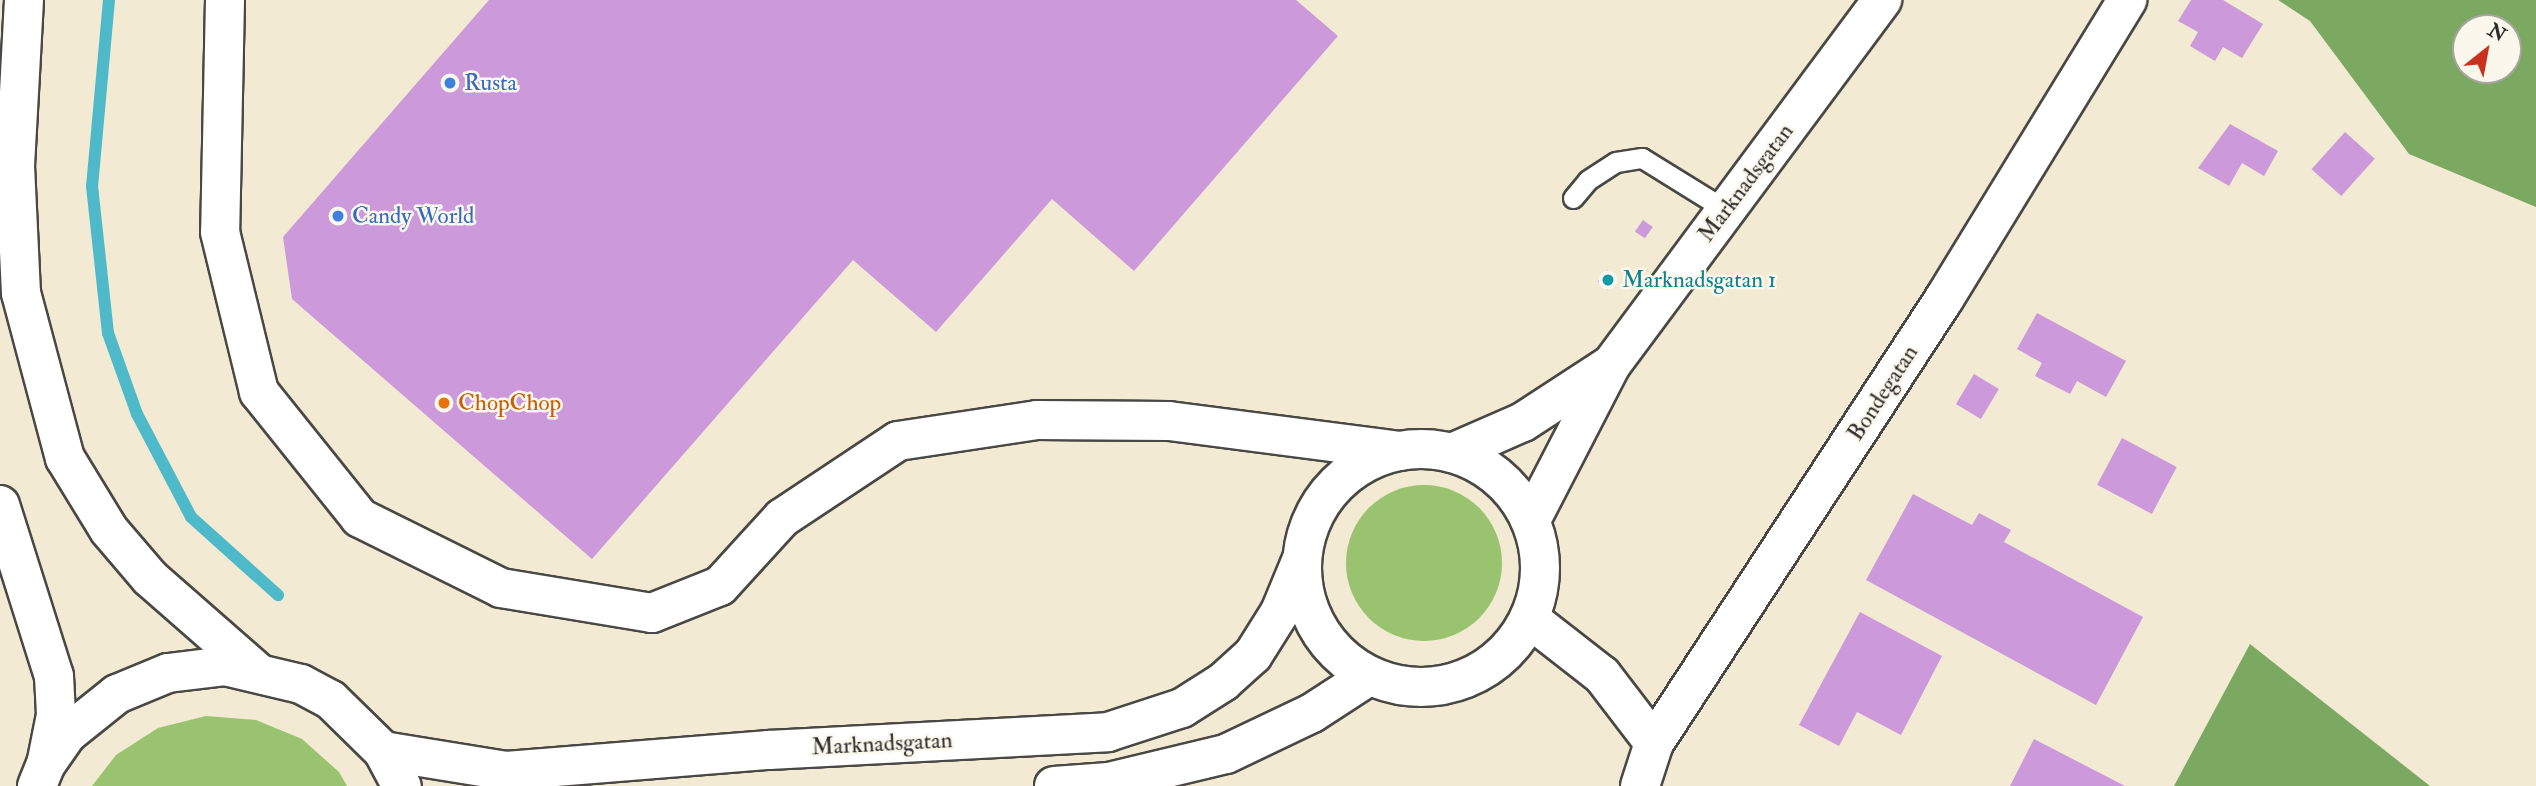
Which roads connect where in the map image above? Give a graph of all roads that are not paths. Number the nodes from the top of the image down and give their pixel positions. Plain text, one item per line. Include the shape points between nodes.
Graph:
1 (24, 0) edge
2 (225, 0) edge
3 (1882, 0) edge
4 (2127, 0) edge
5 (1573, 198) dead end
6 (1726, 210) junction
7 (1611, 365) junction
8 (1400, 450) junction
9 (1452, 453) junction
10 (0, 505) edge
11 (1531, 520) junction
12 (1302, 559) junction
13 (1530, 620) junction
14 (255, 670) junction
15 (1370, 676) junction
16 (1654, 743) junction
17 (383, 751) junction
18 (41, 775) edge
19 (402, 786) edge
20 (1054, 786) edge
21 (1640, 786) edge

1 - 14 main road via 15,166 21,293 65,458 109,530 150,578
2 - 8 main road via 220,232 259,392 360,518 501,588 652,613 720,586 782,518 898,441 1037,420 1169,421
3 - 6 main road, Marknadsgatan
4 - 16 main road, Bondegatan via 1944,299
5 - 6 lane via 1588,180 1616,162 1642,158
6 - 7 main road, Marknadsgatan
7 - 9 main road, Marknadsgatan via 1523,422
7 - 11 main road, Marknadsgatan
8 - 9 main road
8 - 12 main road via 1368,462 1339,482 1318,508
9 - 11 main road via 1485,467 1511,490
10 - 18 main road via 54,676 56,715
11 - 13 main road via 1540,553 1539,587
12 - 15 main road via 1305,594 1318,628 1340,655
12 - 17 main road, Marknadsgatan via 1280,612 1253,655 1223,682 1182,708 1108,732 769,750 506,771
13 - 15 main road via 1509,650 1479,673 1455,682 1406,687
13 - 16 main road via 1602,676
14 - 17 main road via 301,684 331,700
14 - 18 main road via 195,668 142,681 94,709
15 - 20 main road via 1312,713 1226,754 1109,782
16 - 21 main road, Bondegatan
17 - 19 main road

